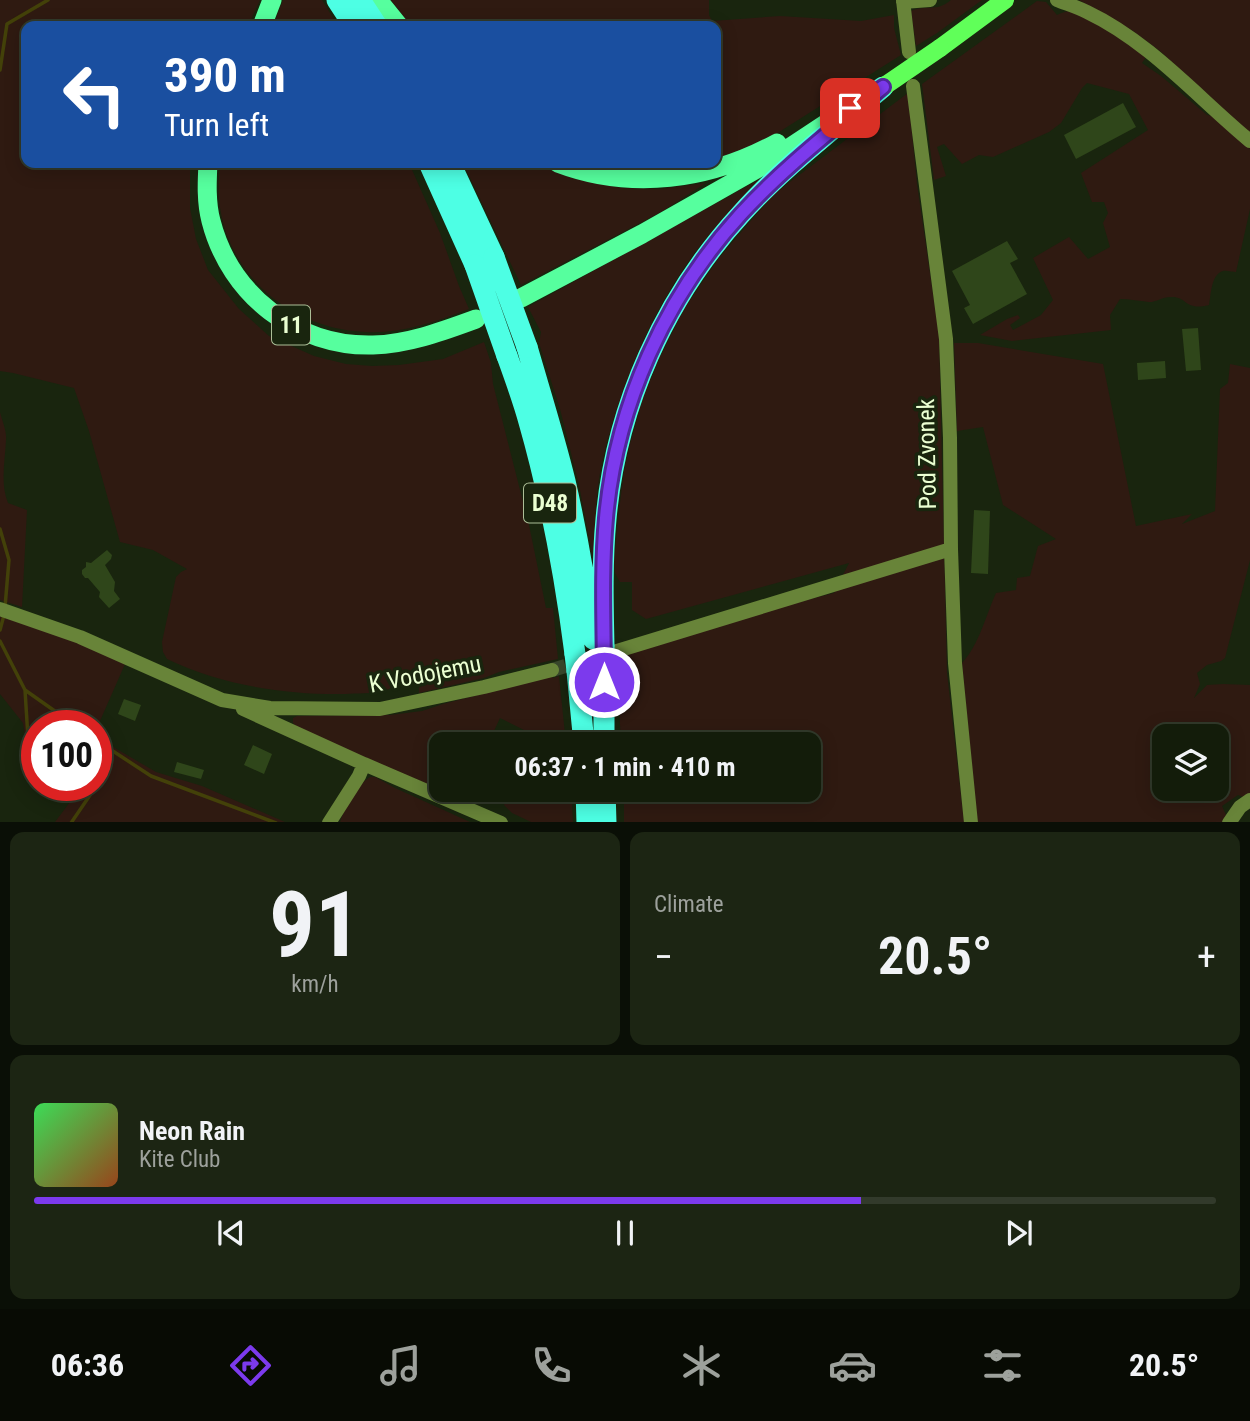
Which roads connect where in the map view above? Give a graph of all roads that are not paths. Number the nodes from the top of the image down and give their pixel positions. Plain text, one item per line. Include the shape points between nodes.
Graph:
1 (272, 0) edge
2 (337, 0) edge
3 (360, 0) edge
4 (379, 0) edge
5 (930, 0) edge
6 (1005, 0) edge
7 (1056, 0) edge
8 (903, 1) edge
9 (264, 21) edge
10 (351, 21) edge
11 (374, 21) edge
12 (395, 21) edge
13 (909, 52) dead end
14 (913, 86) dead end
15 (883, 87) junction
16 (1250, 141) edge
17 (208, 168) edge
18 (438, 168) edge
19 (576, 168) edge
20 (720, 168) edge
21 (721, 168) edge
22 (484, 261) junction
23 (521, 298) dead end
24 (476, 319) dead end
25 (951, 549) junction
26 (6, 611) edge
27 (595, 657) junction
28 (552, 670) tunnel mouth
29 (222, 700) junction
30 (586, 732) edge
31 (603, 732) edge
32 (364, 764) junction
33 (1250, 800) edge
34 (586, 802) edge
35 (605, 802) edge
36 (329, 822) edge
37 (501, 822) edge
38 (587, 822) edge
39 (606, 822) edge
40 (971, 822) edge
41 (1229, 822) edge

1 - 9 highway
2 - 10 highway
3 - 11 highway
4 - 12 highway
5 - 8 street
6 - 15 main road, bridge
7 - 16 street via 1086,11 1137,42
8 - 13 street
14 - 25 street, Pod Zvonek via 946,339
15 - 21 highway
15 - 23 highway via 762,166
15 - 27 highway via 742,213 715,244 668,316 634,393 612,475
17 - 24 highway, 11 via 211,220 221,250 255,300 278,318 324,339 374,345 426,337
18 - 22 highway, D48
19 - 20 highway via 626,178 659,178
22 - 27 highway, D48, bridge via 560,549
22 - 27 highway, D48, bridge via 527,347 565,480
25 - 27 street
25 - 40 street, Pod Zvonek via 955,663
26 - 29 street, K Vodojemu
27 - 30 highway, D48
27 - 31 highway, D48
28 - 29 street, K Vodojemu via 380,709 270,708
29 - 32 street, K Vodojemu
32 - 36 street
32 - 37 street, K Vodojemu
33 - 41 street
34 - 38 highway
35 - 39 highway

